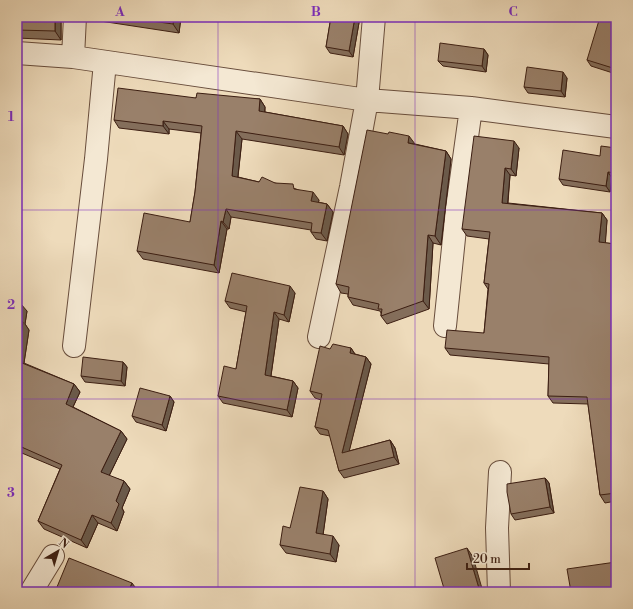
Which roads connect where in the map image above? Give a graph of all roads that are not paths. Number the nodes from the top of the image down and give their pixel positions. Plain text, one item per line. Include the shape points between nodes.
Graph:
1 (75, 17) edge
2 (374, 17) edge
3 (17, 53) edge
4 (72, 57) junction
5 (105, 62) junction
6 (367, 100) junction
7 (470, 108) junction
8 (616, 127) edge
9 (446, 326) dead end
10 (319, 337) dead end
11 (74, 346) dead end
12 (500, 472) dead end
13 (53, 556) dead end
14 (31, 592) edge
15 (499, 592) edge

1 - 4 street
2 - 6 street
3 - 4 street
4 - 5 street
5 - 6 street
5 - 11 street
6 - 7 street
6 - 10 street
7 - 8 street
7 - 9 street
12 - 15 street via 497,528
13 - 14 street

